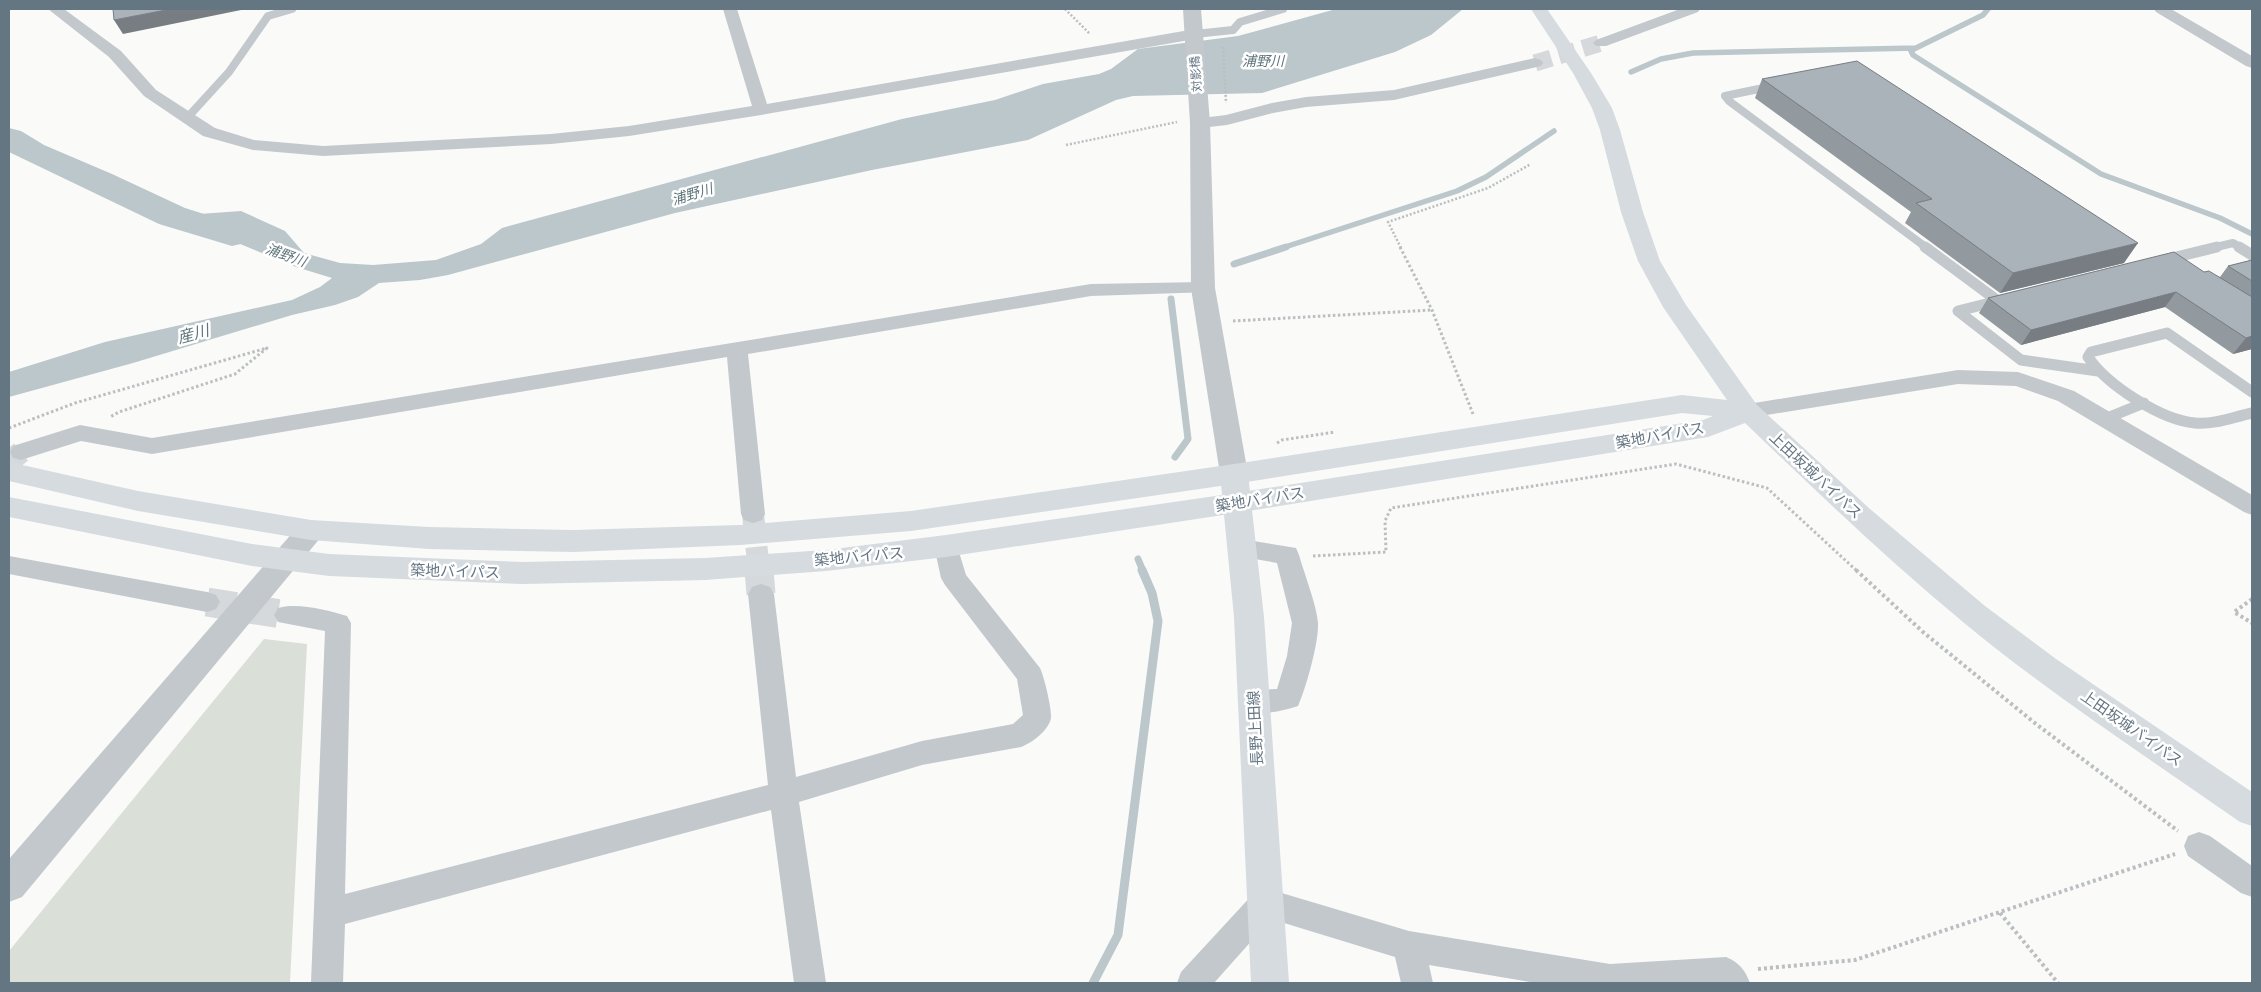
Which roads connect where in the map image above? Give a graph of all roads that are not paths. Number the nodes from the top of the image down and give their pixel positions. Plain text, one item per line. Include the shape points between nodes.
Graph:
1 (55, 9) edge
2 (292, 9) edge
3 (730, 9) edge
4 (1192, 9) edge
5 (1283, 9) edge
6 (1539, 9) edge
7 (1693, 9) edge
8 (2161, 9) edge
9 (1194, 36) junction
10 (1601, 43) tunnel mouth
11 (1534, 63) tunnel mouth
12 (2252, 63) edge
13 (1784, 84) edge
14 (761, 110) junction
15 (1199, 117) junction
16 (187, 118) junction
17 (2252, 255) edge
18 (2149, 264) edge
19 (1203, 288) junction
20 (737, 348) junction
21 (2098, 370) junction
22 (2252, 392) edge
23 (2144, 402) junction
24 (1748, 411) junction
25 (2252, 413) edge
26 (2107, 418) junction
27 (15, 462) edge
28 (1235, 488) junction
29 (2252, 506) edge
30 (9, 507) edge
31 (753, 514) tunnel mouth
32 (311, 530) junction
33 (946, 546) junction
34 (1241, 548) junction
35 (284, 560) junction
36 (9, 564) edge
37 (761, 594) tunnel mouth
38 (208, 602) tunnel mouth
39 (287, 615) tunnel mouth
40 (1254, 701) junction
41 (783, 794) junction
42 (2252, 811) edge
43 (2199, 846) road end
44 (2252, 883) edge
45 (9, 885) edge
46 (1265, 903) junction
47 (330, 913) junction
48 (1409, 946) junction
49 (1730, 978) edge
50 (327, 983) edge
51 (810, 983) edge
52 (1193, 983) edge
53 (1270, 983) edge
54 (1416, 983) edge

1 - 16 street via 115,54 150,93
2 - 16 lane via 268,16 229,72
3 - 14 street
4 - 9 street, 対影橋
5 - 9 lane via 1240,22 1233,30
6 - 24 main road, 上田坂城バイパス via 1602,108 1649,261 1680,315
7 - 10 street
8 - 12 street
9 - 14 street
9 - 15 street, 対影橋
11 - 15 street via 1394,95 1306,102 1227,120
13 - 21 lane via 1725,96 2003,300 1958,311 2021,360
14 - 16 street via 629,131 551,139 323,152 253,145 209,132
15 - 19 street, 対影橋
17 - 18 lane via 2233,243 2172,262
19 - 20 street via 1091,290
19 - 28 street, 対影橋
20 - 27 street via 152,446 80,433
20 - 31 street
21 - 22 lane via 2088,356 2092,352 2167,332
21 - 23 lane
23 - 25 lane via 2176,419 2197,423
23 - 26 lane
24 - 26 street via 1928,381 1980,376 2018,379 2066,396
24 - 28 main road, 築地バイパス via 1708,428
24 - 28 main road, 築地バイパス via 1682,404 1481,435
24 - 42 main road, 上田坂城バイパス via 1860,516 1974,614 2045,668
26 - 29 street
27 - 32 main road, 築地バイパス via 138,501
28 - 32 main road, 築地バイパス via 740,535 564,541 429,538
28 - 33 main road, 築地バイパス
28 - 34 main road, 長野上田線
30 - 35 main road, 築地バイパス
32 - 35 street
33 - 35 main road, 築地バイパス via 730,568 560,575 413,570
33 - 41 street via 954,578 1030,676 1037,718 1021,735 922,753
34 - 40 main road, 長野上田線
34 - 40 street via 1287,555 1305,623 1288,698
35 - 45 street
36 - 38 street
37 - 41 street
39 - 47 street via 338,623
40 - 46 main road, 長野上田線
41 - 47 street
41 - 51 street
43 - 44 street
46 - 48 street
46 - 52 street
46 - 53 main road, 長野上田線
47 - 50 street
48 - 49 street via 1610,980
48 - 54 street

